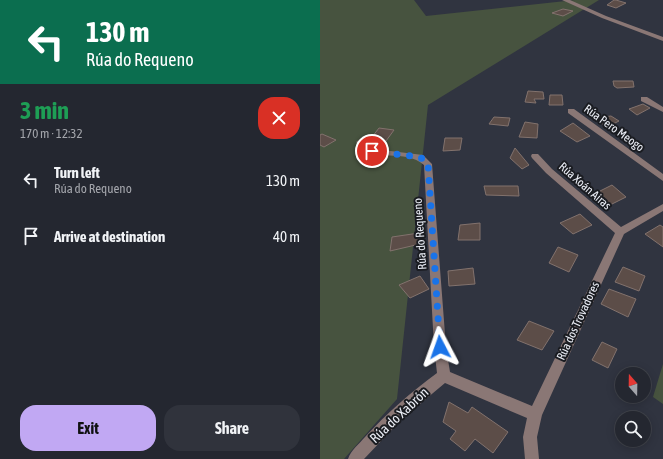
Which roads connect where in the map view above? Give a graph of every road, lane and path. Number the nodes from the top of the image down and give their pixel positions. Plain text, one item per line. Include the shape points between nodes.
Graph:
1 (565, 0) edge
2 (663, 39) edge
3 (644, 99) dead end
4 (663, 110) edge
5 (571, 111) dead end
6 (360, 142) dead end
7 (535, 156) dead end
8 (663, 178) edge
9 (663, 207) edge
10 (620, 232) junction
11 (444, 376) junction
12 (535, 414) junction
13 (355, 459) edge
14 (532, 459) edge

1 - 2 street
3 - 4 street
5 - 8 street, Rúa Pero Meogo
6 - 11 street, Rúa do Requeno via 372,151 420,157 428,164
7 - 10 street, Rúa Xoán Airas
9 - 10 street
10 - 12 street, Rúa dos Trovadores
11 - 12 street
11 - 13 street, Rúa do Xabrón via 416,396 372,438
12 - 14 street, Rúa dos Trovadores via 530,437

